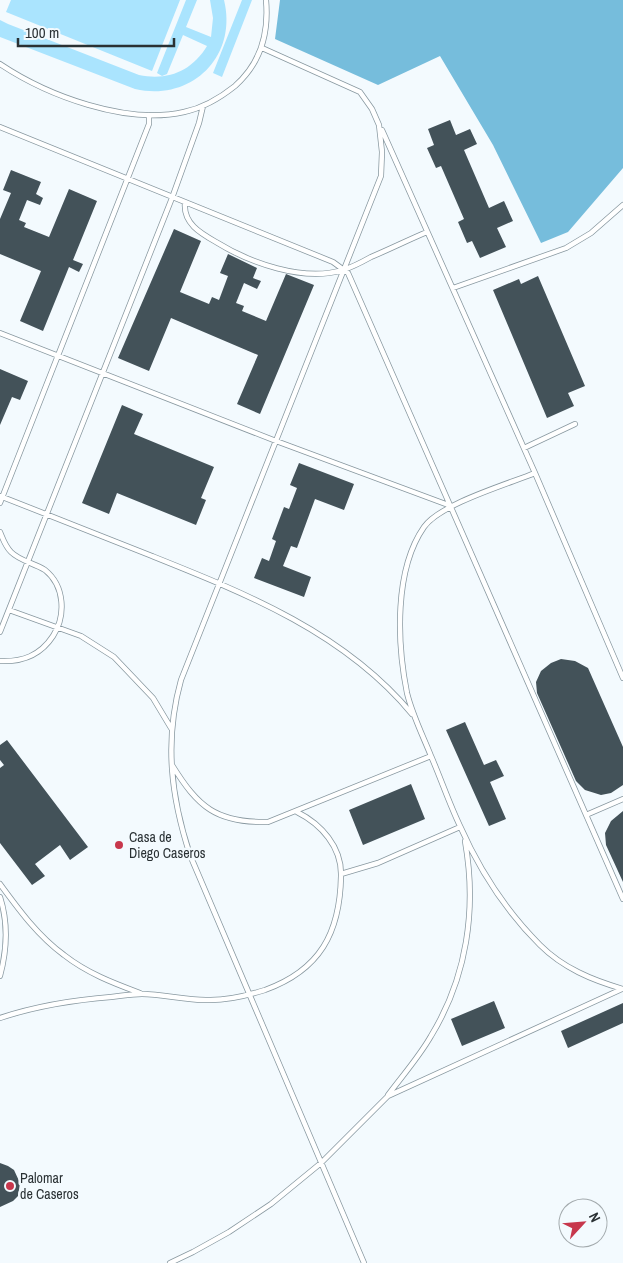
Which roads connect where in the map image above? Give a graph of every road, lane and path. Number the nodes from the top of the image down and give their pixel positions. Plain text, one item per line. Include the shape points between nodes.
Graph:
1 (266, 0) edge
2 (262, 48) junction
3 (0, 64) edge
4 (203, 106) junction
5 (149, 115) junction
6 (379, 125) junction
7 (0, 127) edge
8 (127, 179) junction
9 (172, 198) junction
10 (185, 203) junction
11 (623, 205) edge
12 (427, 232) junction
13 (344, 270) junction
14 (453, 288) junction
15 (0, 333) edge
16 (58, 356) junction
17 (102, 373) junction
18 (575, 424) dead end
19 (276, 441) junction
20 (524, 448) junction
21 (535, 473) junction
22 (1, 496) edge
23 (0, 503) edge
24 (451, 506) junction
25 (46, 514) junction
26 (0, 532) edge
27 (28, 562) junction
28 (220, 583) junction
29 (9, 610) junction
30 (59, 628) junction
31 (0, 632) edge
32 (0, 662) edge
33 (623, 678) edge
34 (415, 717) junction
35 (171, 728) junction
36 (431, 756) junction
37 (171, 764) junction
38 (623, 799) edge
39 (296, 812) junction
40 (586, 815) junction
41 (460, 827) junction
42 (465, 836) junction
43 (341, 874) junction
44 (0, 884) edge
45 (0, 897) edge
46 (623, 899) edge
47 (0, 976) edge
48 (623, 989) edge
49 (142, 994) junction
50 (250, 995) junction
51 (0, 1018) edge
52 (388, 1096) junction
53 (321, 1163) junction
54 (170, 1263) edge
55 (364, 1263) edge

1 - 2 lane via 268,18
2 - 4 lane via 242,80
2 - 6 lane via 360,92
3 - 5 lane via 69,98 132,114
4 - 5 lane via 184,112
4 - 9 lane
5 - 8 lane via 149,124
6 - 12 lane
6 - 13 lane via 381,176
7 - 8 lane
8 - 9 lane
8 - 16 lane
9 - 10 lane
9 - 17 lane
10 - 13 lane via 333,262
10 - 13 lane via 185,214 192,226 233,252 297,272 322,274
11 - 14 lane via 591,233 566,248
12 - 13 lane
12 - 14 lane
13 - 19 lane
13 - 24 lane via 353,283
14 - 20 lane
15 - 16 lane
16 - 17 lane
16 - 22 lane
17 - 19 lane
17 - 25 lane
18 - 20 lane
19 - 24 lane
19 - 28 lane
20 - 21 lane
21 - 24 lane
21 - 33 lane
22 - 23 lane
22 - 25 lane
24 - 34 lane via 424,526 415,541 404,578 400,608 401,650 407,695
24 - 40 lane
25 - 27 lane
25 - 28 lane
26 - 27 lane via 6,547
27 - 29 lane
27 - 30 lane via 53,578 59,590 62,609
28 - 34 lane via 270,605 356,659
28 - 35 lane via 181,680
29 - 30 lane
29 - 31 lane
30 - 32 lane via 36,654 23,660
30 - 35 lane via 81,636 120,662 154,698
34 - 36 lane
35 - 37 lane
36 - 39 lane
36 - 41 lane
37 - 39 lane via 186,788 217,814 253,823 268,822
37 - 50 lane via 179,815 190,855
38 - 40 lane
39 - 43 lane via 308,817 327,835 337,852
40 - 46 lane
41 - 42 lane
41 - 43 lane via 378,863
42 - 48 lane via 497,892 541,946 575,971
42 - 52 lane via 470,871 470,908 463,958 455,986 428,1041
43 - 50 lane via 338,910 315,960 288,980
44 - 49 lane via 36,929 64,956 106,980
45 - 47 lane via 6,940
48 - 52 lane
49 - 50 lane via 207,1000
49 - 51 lane via 48,1005
50 - 53 lane
52 - 53 lane
53 - 54 lane via 271,1204
53 - 55 lane

